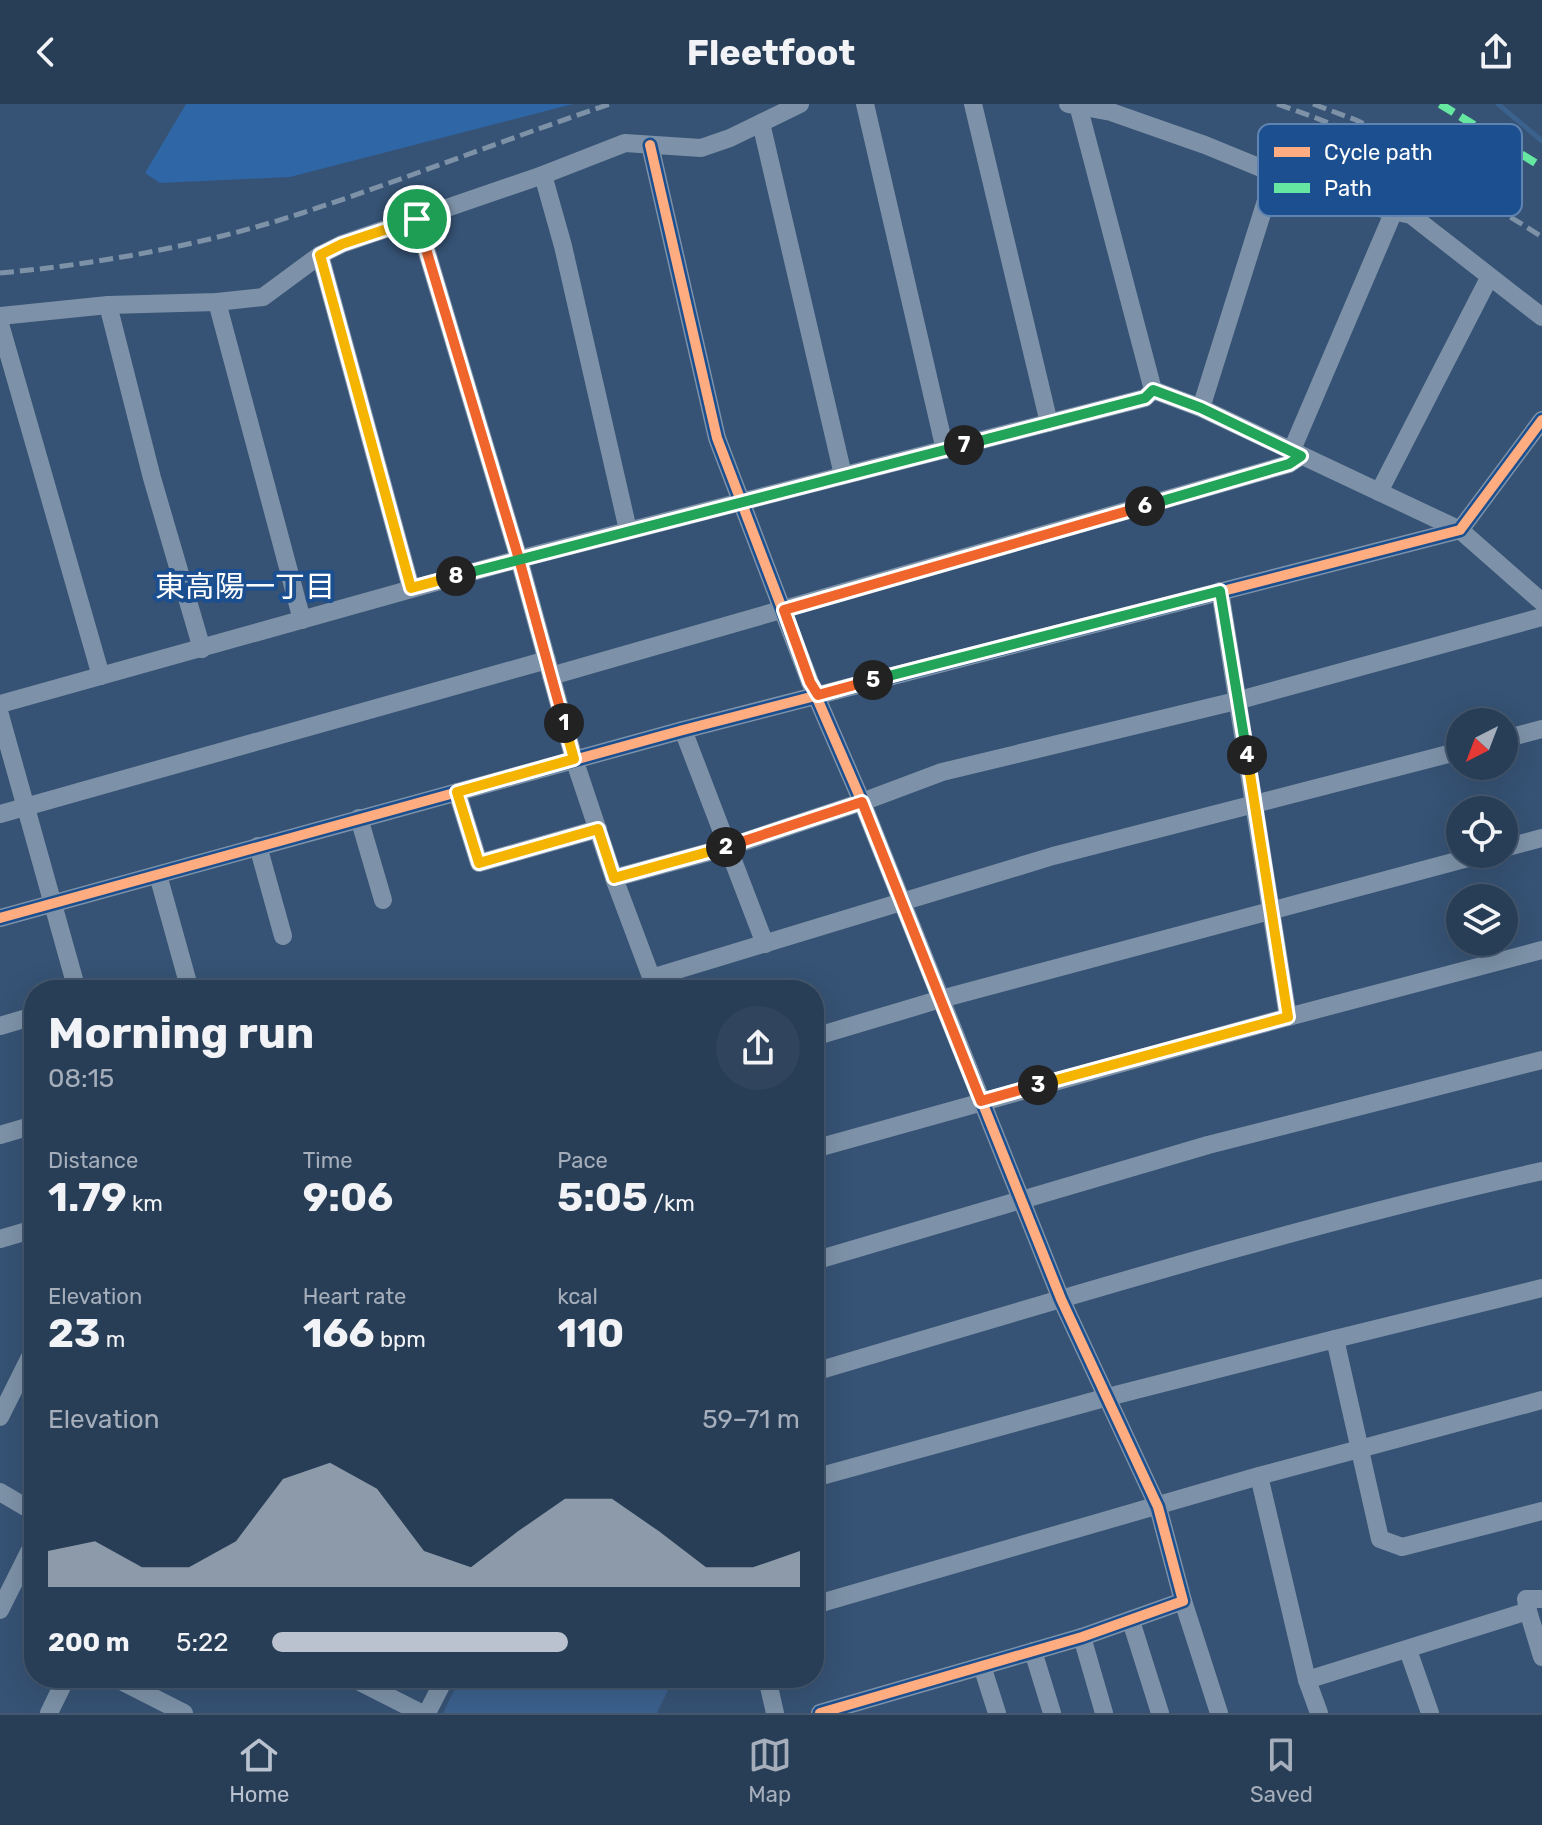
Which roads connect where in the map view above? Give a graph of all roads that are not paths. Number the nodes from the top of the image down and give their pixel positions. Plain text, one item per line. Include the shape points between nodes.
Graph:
1 (800, 104) edge
2 (865, 104) edge
3 (973, 104) edge
4 (1068, 104) edge
5 (1078, 105) edge
6 (761, 123) junction
7 (650, 145) junction
8 (1258, 166) edge
9 (543, 175) junction
10 (1261, 216) edge
11 (1392, 216) edge
12 (1412, 216) edge
13 (417, 219) junction
14 (320, 255) junction
15 (1489, 278) junction
16 (217, 302) junction
17 (108, 305) junction
18 (0, 316) edge
19 (1542, 317) edge
20 (0, 324) edge
21 (1153, 390) junction
22 (1201, 408) junction
23 (1542, 420) edge
24 (1049, 423) junction
25 (945, 450) junction
26 (1296, 454) junction
27 (843, 475) junction
28 (1379, 492) junction
29 (741, 501) junction
30 (628, 530) junction
31 (1460, 530) junction
32 (519, 559) junction
33 (411, 588) junction
34 (1220, 591) junction
35 (1542, 602) edge
36 (784, 610) junction
37 (1542, 617) edge
38 (302, 620) junction
39 (202, 649) junction
40 (549, 668) junction
41 (101, 676) junction
42 (818, 695) junction
43 (1236, 701) junction
44 (0, 704) edge
45 (0, 715) edge
46 (1542, 729) edge
47 (683, 730) junction
48 (1518, 735) edge
49 (1446, 755) edge
50 (574, 759) junction
51 (457, 792) junction
52 (862, 802) junction
53 (1256, 805) junction
54 (26, 808) junction
55 (0, 814) edge
56 (359, 818) junction
57 (598, 829) junction
58 (1542, 838) edge
59 (1518, 844) edge
60 (258, 846) junction
61 (728, 847) junction
62 (1446, 864) edge
63 (158, 875) junction
64 (614, 878) junction
65 (383, 900) dead end
66 (902, 900) junction
67 (53, 903) junction
68 (1272, 910) junction
69 (0, 918) edge
70 (283, 936) dead end
71 (765, 944) junction
72 (1542, 950) edge
73 (74, 980) edge
74 (187, 980) edge
75 (652, 980) edge
76 (665, 980) edge
77 (941, 999) junction
78 (1288, 1017) junction
79 (24, 1019) edge
80 (0, 1026) edge
81 (824, 1034) edge
82 (1542, 1060) edge
83 (981, 1101) junction
84 (24, 1128) edge
85 (0, 1135) edge
86 (824, 1146) edge
87 (1542, 1171) edge
88 (1021, 1199) junction
89 (24, 1232) edge
90 (0, 1239) edge
91 (824, 1258) edge
92 (1542, 1288) edge
93 (1061, 1299) junction
94 (1335, 1339) junction
95 (24, 1369) edge
96 (824, 1369) edge
97 (1108, 1397) junction
98 (1542, 1400) edge
99 (0, 1417) edge
100 (1361, 1448) junction
101 (824, 1475) edge
102 (1259, 1476) junction
103 (0, 1492) edge
104 (24, 1506) edge
105 (1158, 1507) junction
106 (1542, 1511) edge
107 (24, 1562) edge
108 (1183, 1601) junction
109 (824, 1602) edge
110 (1535, 1605) edge
111 (0, 1610) edge
112 (1131, 1621) junction
113 (1082, 1637) junction
114 (1408, 1650) junction
115 (1033, 1651) junction
116 (1542, 1657) edge
117 (982, 1666) junction
118 (1307, 1680) junction
119 (61, 1688) edge
120 (135, 1688) edge
121 (373, 1688) edge
122 (439, 1688) edge
123 (769, 1688) edge
124 (49, 1713) edge
125 (184, 1713) edge
126 (424, 1713) edge
127 (775, 1713) edge
128 (820, 1713) edge
129 (997, 1713) edge
130 (1052, 1713) edge
131 (1104, 1713) edge
132 (1160, 1713) edge
133 (1219, 1713) edge
134 (1319, 1713) edge
135 (1430, 1713) edge

1 - 6 street
2 - 25 street
3 - 24 street
4 - 5 street
5 - 8 street
5 - 21 street
6 - 7 street via 701,148
6 - 27 street
7 - 9 street via 625,143
7 - 29 street via 717,438
9 - 13 street
9 - 30 street
10 - 22 street
11 - 26 street
12 - 15 street
13 - 14 street
13 - 32 street
14 - 16 street via 263,297
14 - 33 street
15 - 19 street
15 - 28 street
16 - 17 street
16 - 38 street
17 - 18 street
17 - 39 street
20 - 41 street
21 - 22 street
21 - 24 street via 1145,398
22 - 26 street
23 - 31 street
24 - 25 street
25 - 27 street
26 - 28 street
26 - 36 street via 1289,464
27 - 29 street
28 - 31 street
29 - 30 street
29 - 36 street
30 - 32 street
31 - 34 street
31 - 35 street
32 - 33 street
32 - 40 street
33 - 38 street
34 - 42 street
34 - 43 street
36 - 40 street
36 - 42 street
37 - 43 street
38 - 39 street
39 - 41 street
40 - 50 street
40 - 54 street
41 - 44 street
42 - 47 street
42 - 52 street
43 - 52 street via 942,772
43 - 53 street
45 - 54 street
46 - 48 street
47 - 50 street
47 - 61 street
49 - 53 street
50 - 51 street
50 - 57 street
51 - 56 street
51 - 57 street via 479,863
52 - 61 street
52 - 66 street
53 - 66 street
53 - 68 street
54 - 55 street
54 - 67 street
56 - 60 street
56 - 65 street
57 - 64 street
58 - 59 street
60 - 63 street
60 - 70 street
61 - 64 street
61 - 71 street
62 - 68 street
63 - 67 street
63 - 74 street
64 - 75 street
66 - 71 street
66 - 77 street
67 - 69 street
67 - 73 street
68 - 77 street
68 - 78 street
71 - 76 street
72 - 78 street
77 - 81 street
77 - 83 street
78 - 83 street
79 - 80 street
82 - 88 street
83 - 86 street
83 - 88 street
84 - 85 street
87 - 93 street via 1402,1204
88 - 91 street
88 - 93 street
89 - 90 street
92 - 94 street
93 - 96 street
93 - 97 street
94 - 97 street
94 - 100 street
95 - 99 street
97 - 101 street
97 - 105 street
98 - 100 street
100 - 102 street
100 - 106 street via 1380,1539 1402,1547
102 - 105 street
102 - 118 street
103 - 104 street
105 - 108 street
105 - 109 street
107 - 111 street
108 - 112 street
108 - 133 street
110 - 114 street
110 - 116 street
112 - 113 street
112 - 132 street
113 - 115 street
113 - 131 street
114 - 118 street
114 - 135 street
115 - 117 street
115 - 130 street
117 - 128 street
117 - 129 street
118 - 134 street
119 - 124 street
120 - 125 street
121 - 126 street
122 - 126 street
123 - 127 street

